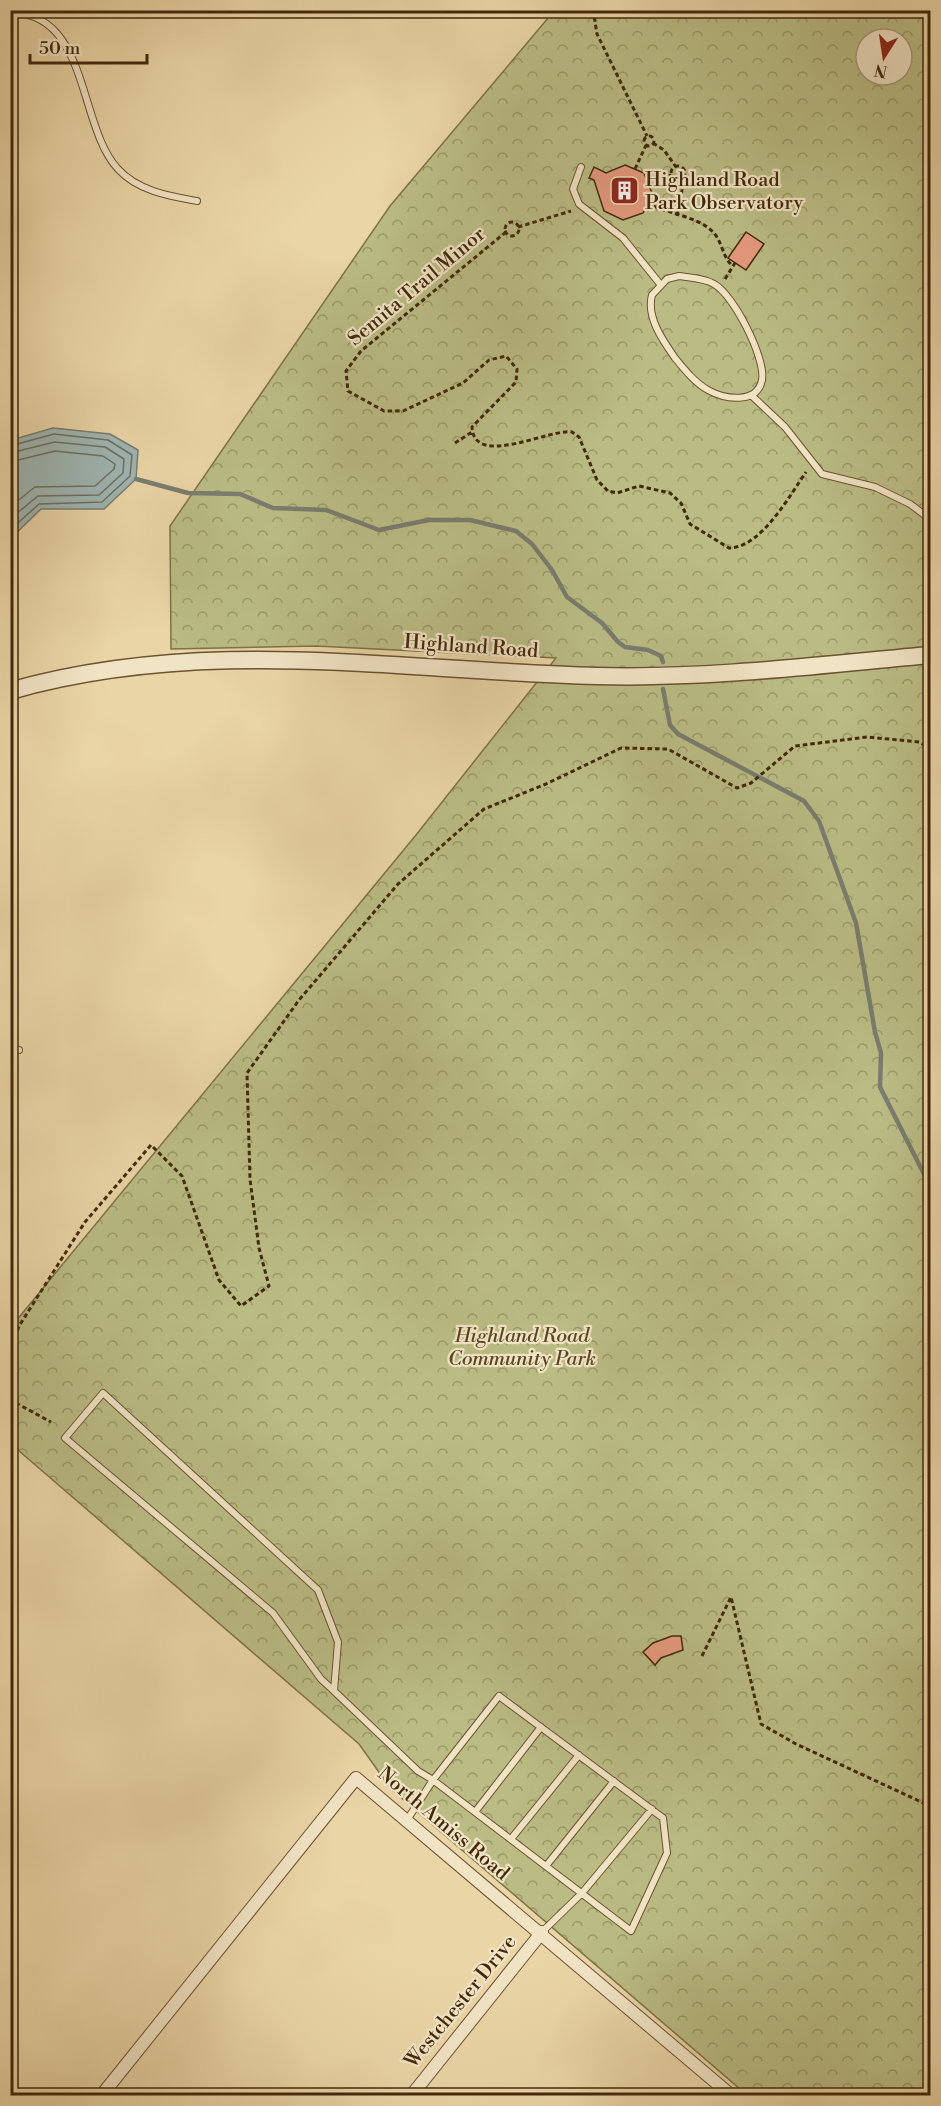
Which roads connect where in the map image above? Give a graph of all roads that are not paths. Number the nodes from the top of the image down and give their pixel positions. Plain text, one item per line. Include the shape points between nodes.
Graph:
1 (10, 13) edge
2 (581, 167) dead end
3 (197, 201) dead end
4 (660, 284) junction
5 (751, 395) junction
6 (930, 519) edge
7 (930, 655) edge
8 (10, 691) edge
9 (10, 1050) edge
10 (20, 1050) dead end
11 (334, 1691) junction
12 (541, 1726) junction
13 (579, 1755) junction
14 (433, 1780) junction
15 (614, 1781) junction
16 (652, 1809) junction
17 (475, 1812) junction
18 (407, 1820) junction
19 (511, 1839) junction
20 (546, 1866) junction
21 (582, 1893) junction
22 (542, 1932) junction
23 (728, 2094) edge
24 (101, 2096) edge
25 (411, 2096) edge

1 - 3 lane via 39,20 68,49 104,151 118,169 134,182 161,194
2 - 4 lane via 573,189 582,207 623,238
4 - 5 lane via 652,295 651,311 659,333 675,357 708,390 728,397
4 - 5 lane via 679,276 704,280 726,293 748,327 762,370 759,388
5 - 6 lane via 785,427 822,474 875,487
7 - 8 street, Highland Road via 645,676 564,675 311,659 214,660 134,667
9 - 10 lane
11 - 11 lane via 338,1642 318,1590 103,1394 65,1438 273,1613
11 - 14 lane via 418,1771
12 - 13 lane
12 - 14 lane via 499,1695
12 - 17 lane
13 - 15 lane
13 - 19 lane
14 - 17 lane
14 - 18 lane
15 - 16 lane
15 - 20 lane
16 - 21 lane
16 - 21 lane via 663,1818 666,1853 631,1931
17 - 19 lane
18 - 22 street, North Amiss Road
18 - 24 street, North Amiss Road via 356,1778
19 - 20 lane
20 - 21 lane
21 - 22 lane
22 - 23 street, North Amiss Road
22 - 25 street, Westchester Drive

